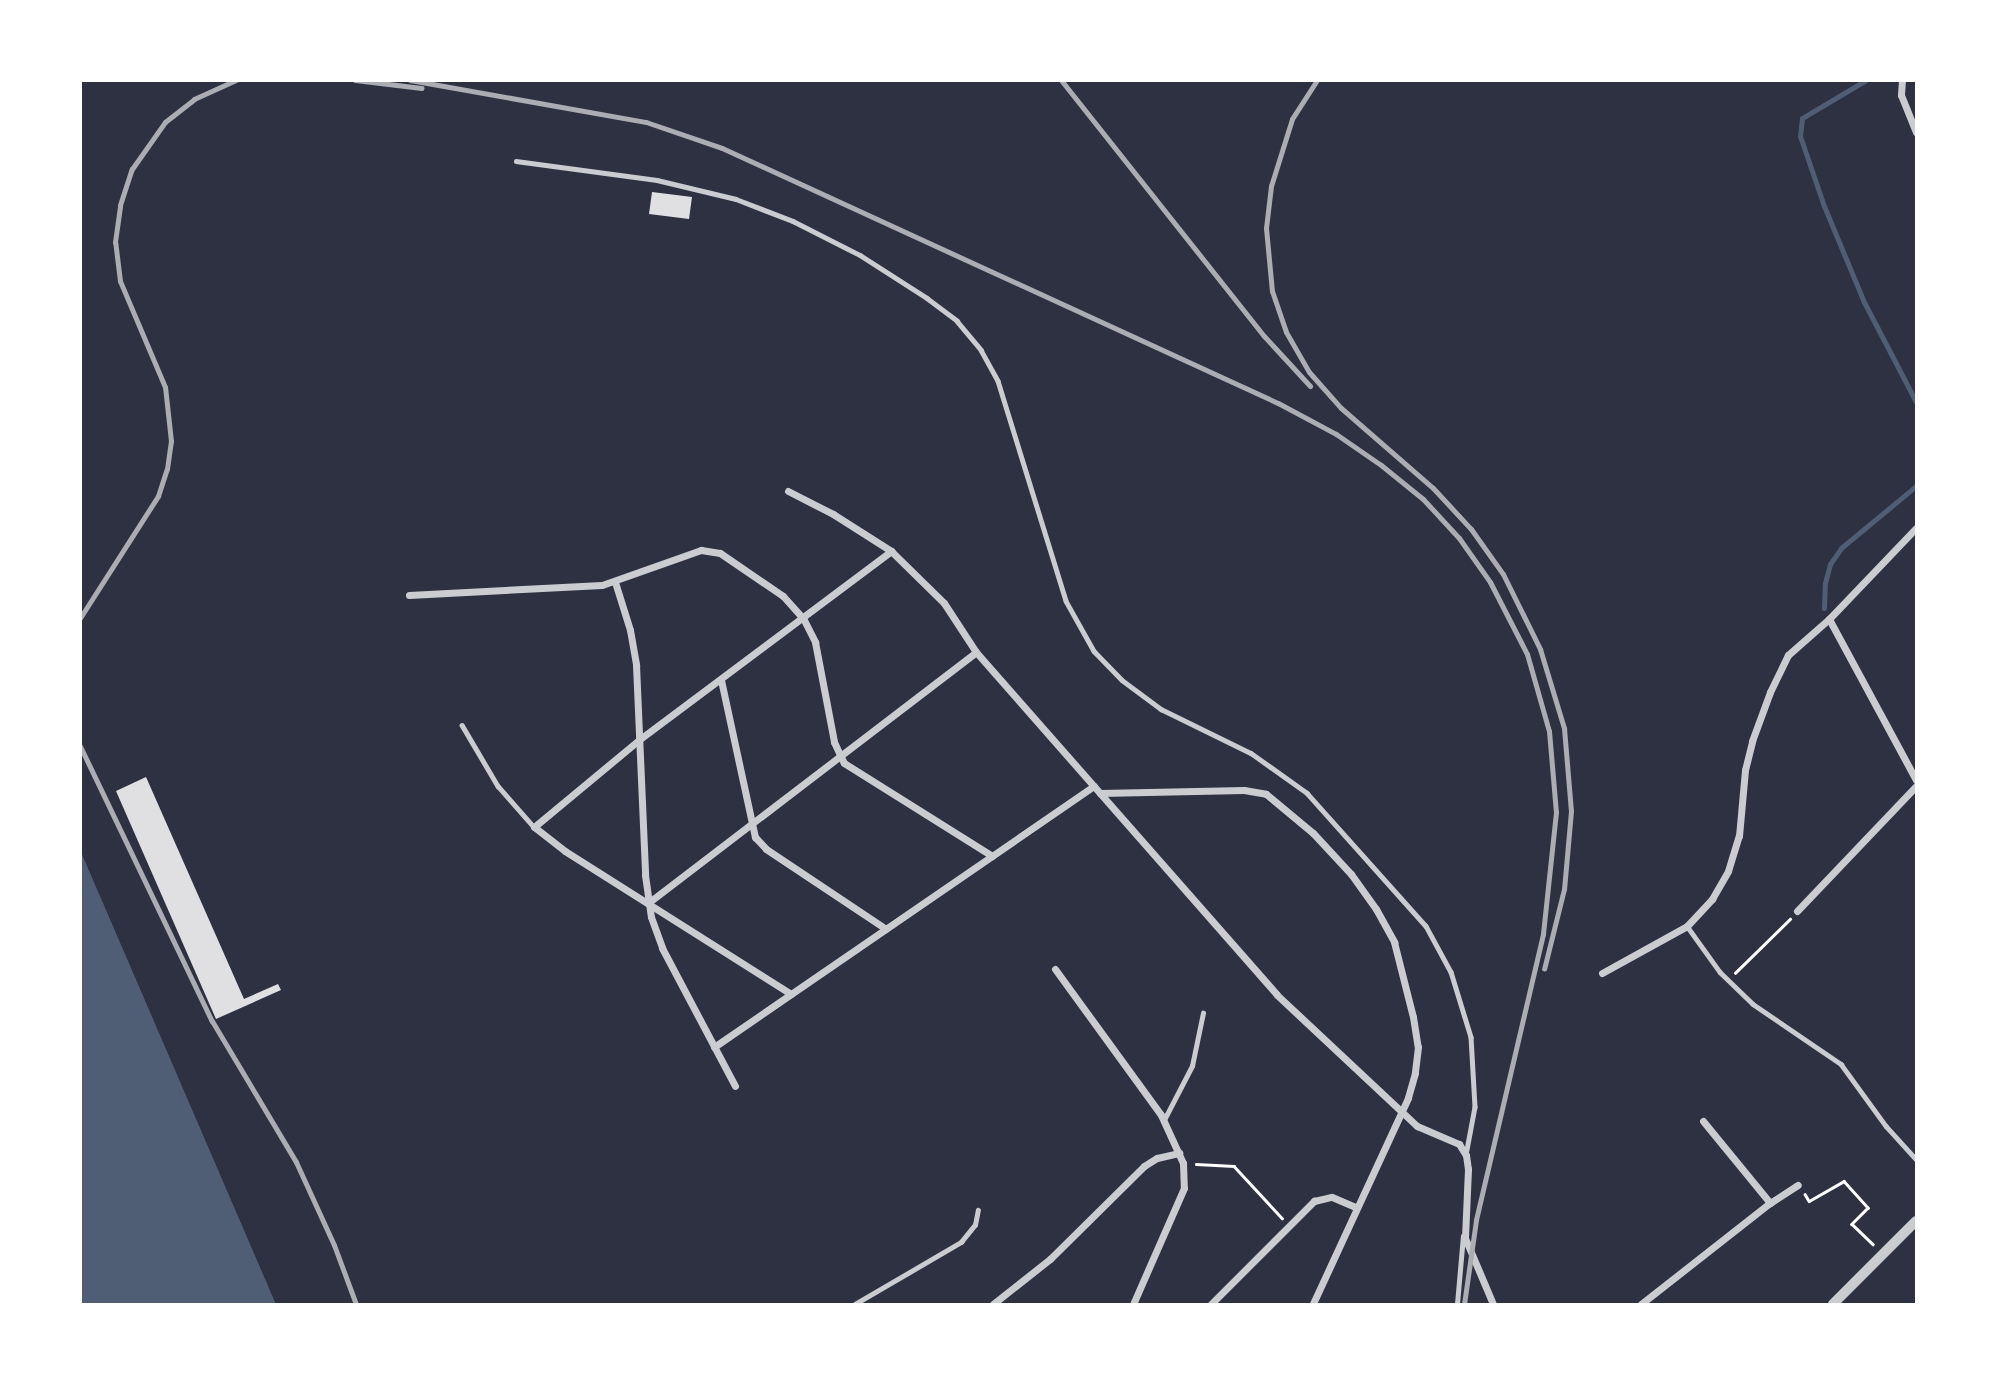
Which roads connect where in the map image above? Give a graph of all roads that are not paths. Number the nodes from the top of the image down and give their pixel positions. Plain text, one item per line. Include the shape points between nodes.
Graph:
1 (1902, 80) edge
2 (1916, 132) edge
3 (516, 161) dead end
4 (788, 491) dead end
5 (1916, 528) edge
6 (891, 551) junction
7 (615, 582) junction
8 (409, 595) dead end
9 (803, 618) junction
10 (1829, 619) junction
11 (976, 652) junction
12 (721, 680) junction
13 (462, 725) dead end
14 (640, 739) junction
15 (839, 757) junction
16 (1916, 780) edge
17 (1094, 786) junction
18 (1916, 786) edge
19 (1100, 793) junction
20 (750, 825) junction
21 (534, 827) junction
22 (992, 856) junction
23 (648, 903) junction
24 (1797, 911) road end
25 (1687, 926) junction
26 (886, 929) junction
27 (1055, 969) dead end
28 (1602, 973) dead end
29 (790, 994) junction
30 (1203, 1013) dead end
31 (714, 1047) junction
32 (734, 1086) dead end
33 (1403, 1110) junction
34 (1164, 1121) junction
35 (1703, 1121) dead end
36 (1180, 1153) junction
37 (1466, 1155) junction
38 (1916, 1159) edge
39 (1798, 1185) road end
40 (1770, 1203) junction
41 (1356, 1207) junction
42 (978, 1210) dead end
43 (1916, 1221) edge
44 (1464, 1228) junction
45 (855, 1304) edge
46 (993, 1304) edge
47 (1133, 1304) edge
48 (1211, 1304) edge
49 (1313, 1304) edge
50 (1457, 1304) edge
51 (1493, 1304) edge
52 (1642, 1304) edge
53 (1833, 1304) edge

1 - 2 street via 1901,95
3 - 37 lane via 657,180 736,199 793,221 860,256 957,321 999,381 1066,601 1094,651 1154,704 1251,753 1307,793 1426,926 1451,972 1471,1037 1475,1107
4 - 6 street via 833,513
5 - 10 street
6 - 9 street
6 - 11 street via 944,603
7 - 8 street
7 - 9 street via 695,552 714,551 783,596
7 - 14 street via 634,648
9 - 12 street
9 - 15 street via 817,653
10 - 16 street
10 - 25 street via 1798,643 1775,681 1745,771 1734,854 1712,899
11 - 15 street
11 - 17 street
12 - 14 street
12 - 20 street
13 - 21 lane via 498,786
14 - 21 street
14 - 23 street
15 - 20 street
15 - 22 street
17 - 19 street
17 - 22 street
18 - 24 street
19 - 33 street via 1277,995 1321,1040
19 - 33 street via 1260,792 1332,852 1376,909 1402,964 1418,1047
20 - 23 street
20 - 26 street via 760,844
21 - 23 street
22 - 26 street
23 - 29 street
23 - 31 street via 662,948
25 - 28 street
25 - 38 lane via 1727,980 1761,1010 1841,1064
26 - 29 street
27 - 34 street
29 - 31 street
30 - 34 lane via 1192,1066
31 - 32 street
33 - 37 street via 1418,1126 1453,1139
33 - 41 street
34 - 36 street
35 - 40 street
36 - 46 street via 1144,1166 1051,1259
36 - 47 street via 1184,1188
37 - 44 street
39 - 40 street
40 - 52 street
41 - 48 street via 1332,1197 1319,1198
41 - 49 street
42 - 45 lane via 975,1225 961,1242
43 - 53 street
44 - 50 lane
44 - 51 street

